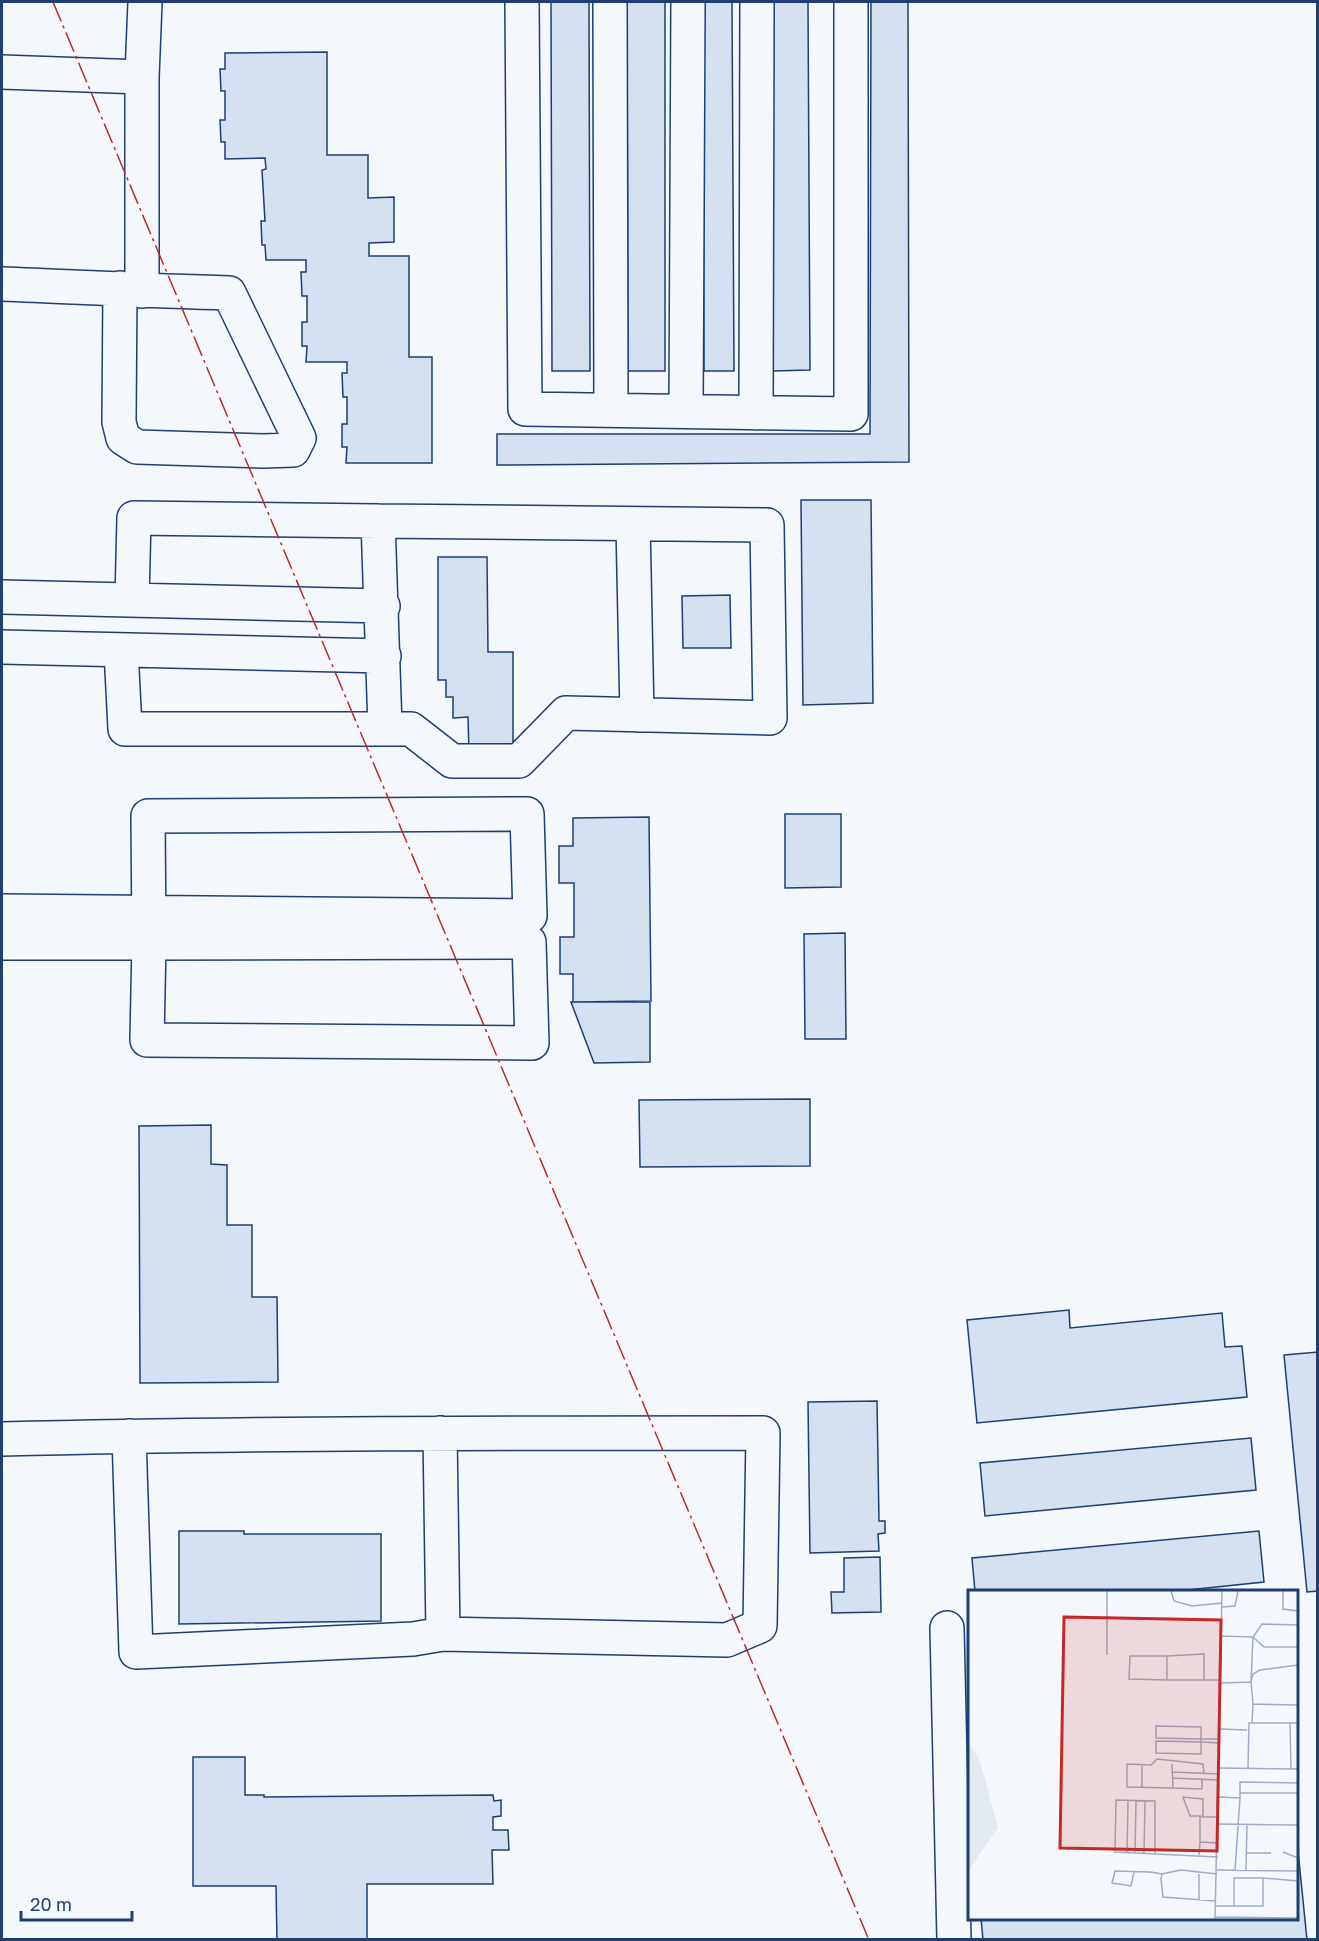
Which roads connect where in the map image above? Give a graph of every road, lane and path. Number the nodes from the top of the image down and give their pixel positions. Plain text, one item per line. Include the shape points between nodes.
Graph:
1 (145, 2) edge
2 (522, 2) edge
3 (610, 2) edge
4 (688, 2) edge
5 (757, 2) edge
6 (851, 2) edge
7 (2, 72) edge
8 (142, 78) junction
9 (2, 284) edge
10 (131, 290) junction
11 (611, 410) junction
12 (686, 411) junction
13 (756, 413) junction
14 (378, 521) junction
15 (633, 524) junction
16 (2, 597) edge
17 (132, 600) junction
18 (383, 606) junction
19 (2, 646) edge
20 (121, 650) junction
21 (384, 656) junction
22 (637, 715) junction
23 (385, 727) junction
24 (2, 911) edge
25 (149, 928) junction
26 (529, 929) junction
27 (2, 943) edge
28 (440, 1433) junction
29 (129, 1436) junction
30 (2, 1439) edge
31 (947, 1628) dead end
32 (443, 1634) junction
33 (954, 1940) edge

1 - 8 lane
2 - 11 lane via 525,409
3 - 11 lane
4 - 12 lane
5 - 13 lane
6 - 13 lane via 851,414
7 - 8 lane
8 - 10 lane
9 - 10 lane
10 - 10 lane via 229,293 299,438 293,450 136,447 123,438 119,423
11 - 12 lane
12 - 13 lane
14 - 15 lane
14 - 17 lane via 134,518
14 - 18 lane
15 - 22 lane
15 - 22 lane via 767,525 770,718
16 - 17 lane
17 - 18 lane
18 - 21 lane
19 - 20 lane
20 - 21 lane
20 - 23 lane via 125,729
21 - 23 lane
22 - 23 lane via 566,713 519,761 452,761 411,729
24 - 25 lane
25 - 26 lane
25 - 26 lane via 148,816 527,814
25 - 26 lane via 147,1040 532,1043
25 - 27 lane
28 - 29 lane
28 - 32 lane
28 - 32 lane via 763,1433 760,1626 727,1640
29 - 30 lane
29 - 32 lane via 136,1652 413,1640
31 - 33 lane

